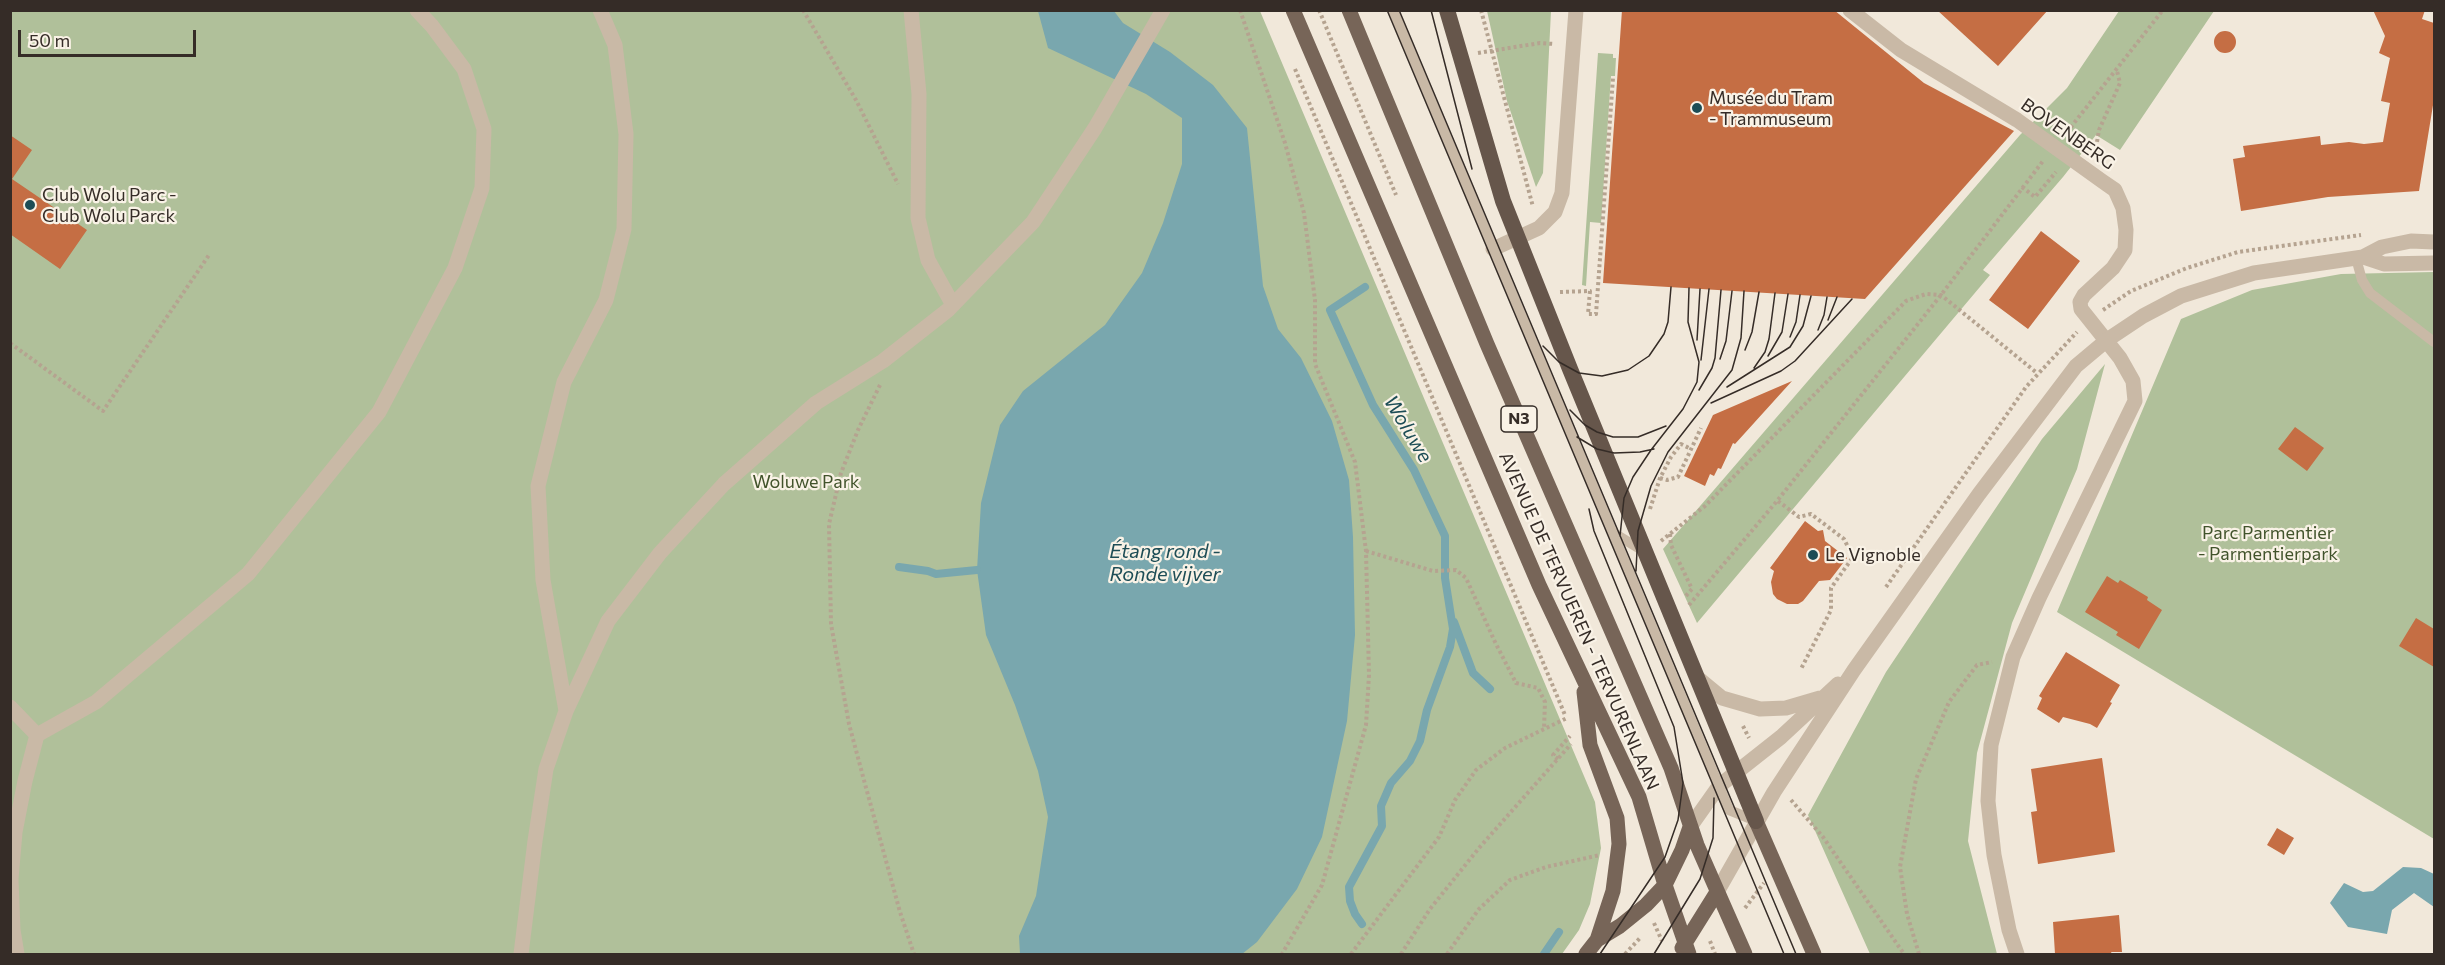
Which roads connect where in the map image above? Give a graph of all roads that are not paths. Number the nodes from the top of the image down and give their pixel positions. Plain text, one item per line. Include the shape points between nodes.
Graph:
1 (417, 10) edge
2 (600, 10) edge
3 (911, 10) edge
4 (1163, 10) edge
5 (1293, 10) edge
6 (1349, 10) edge
7 (1394, 10) edge
8 (1447, 10) edge
9 (1576, 10) edge
10 (1850, 10) edge
11 (1519, 239) junction
12 (2434, 242) edge
13 (1493, 249) junction
14 (2359, 258) junction
15 (2434, 263) edge
16 (953, 304) junction
17 (2107, 340) junction
18 (2434, 342) edge
19 (1612, 531) junction
20 (1647, 553) junction
21 (1854, 670) junction
22 (1582, 677) junction
23 (1699, 679) junction
24 (1823, 698) junction
25 (10, 707) edge
26 (566, 711) junction
27 (37, 735) junction
28 (1737, 772) junction
29 (1719, 786) junction
30 (1756, 821) junction
31 (1690, 827) junction
32 (1665, 885) junction
33 (1717, 892) junction
34 (1597, 940) junction
35 (1684, 951) edge
36 (17, 954) edge
37 (521, 954) edge
38 (1586, 954) edge
39 (1745, 954) edge
40 (1814, 954) edge
41 (2017, 954) edge

1 - 27 street via 464,69 484,129 482,188 450,278 379,412 248,574 96,702
2 - 26 street via 615,45 626,134 624,229 606,300 564,381 538,486 543,580
3 - 16 street via 919,94 918,218 928,260
4 - 16 street via 1095,128 1033,222
5 - 22 main road, AVENUE DE TERVUEREN - TERVURENLAAN / N3
6 - 31 main road, AVENUE DE TERVUEREN - TERVURENLAAN / N3 via 1487,344 1671,768
7 - 13 lane
8 - 11 highway via 1503,201
9 - 11 street via 1562,193 1556,212
10 - 17 street, BOVENBERG via 1901,50 2017,120 2115,190 2123,208 2125,250 2080,302 2081,309
11 - 13 street
11 - 20 highway
12 - 14 street via 2411,241 2382,247
13 - 19 lane
14 - 15 street via 2384,264
14 - 17 street via 2253,273 2181,296
14 - 18 lane via 2362,280 2370,293
16 - 26 street via 884,361 816,403 724,484 660,552 608,621
17 - 21 street via 2076,366 2047,401
17 - 41 street via 2133,381 2135,401 2013,657 1991,745 1988,801 2009,930
19 - 20 lane
19 - 29 lane
20 - 23 highway
21 - 24 street
21 - 30 street
22 - 32 main road, AVENUE DE TERVUEREN - TERVURENLAAN / N3 via 1639,797
22 - 34 main road via 1590,746 1617,818 1619,843 1613,891
23 - 24 street via 1722,698 1760,709 1786,708
23 - 28 highway
24 - 28 street
25 - 27 street
26 - 37 street via 546,769
27 - 36 street via 15,832 11,879 12,930
28 - 29 street
28 - 30 highway
29 - 30 lane via 1729,810
29 - 31 street
30 - 33 street
30 - 40 main road
31 - 32 main road
31 - 33 main road, AVENUE DE TERVUEREN - TERVURENLAAN / N3
32 - 34 main road via 1646,905
32 - 35 main road, AVENUE DE TERVUEREN - TERVURENLAAN / N3
33 - 35 main road
33 - 39 main road, AVENUE DE TERVUEREN - TERVURENLAAN / N3
34 - 38 main road

